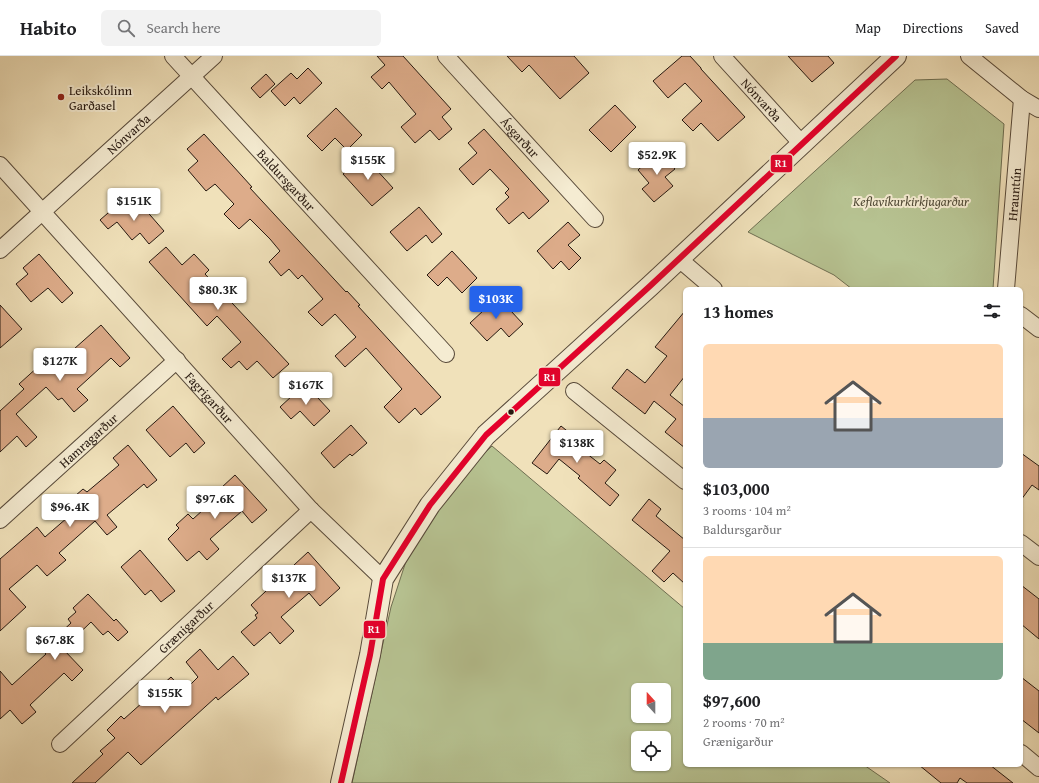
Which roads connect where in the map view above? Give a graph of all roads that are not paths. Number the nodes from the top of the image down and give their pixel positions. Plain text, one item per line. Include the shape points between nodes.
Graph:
1 (173, 56) edge
2 (214, 56) edge
3 (446, 56) edge
4 (722, 56) edge
5 (896, 56) edge
6 (969, 56) edge
7 (192, 76) junction
8 (1022, 99) junction
9 (1039, 109) edge
10 (802, 144) junction
11 (0, 165) edge
12 (42, 212) junction
13 (595, 218) dead end
14 (0, 250) edge
15 (679, 259) junction
16 (712, 287) edge
17 (1006, 287) edge
18 (1023, 317) edge
19 (1039, 329) edge
20 (446, 354) dead end
21 (176, 360) junction
22 (574, 391) dead end
23 (683, 479) edge
24 (311, 510) junction
25 (0, 520) edge
26 (1023, 545) edge
27 (1039, 557) edge
28 (383, 578) junction
29 (60, 744) dead end
30 (1023, 755) edge
31 (1039, 768) edge
32 (341, 783) edge

1 - 7 street, Baldursgarður
2 - 7 street, Nónvarða
3 - 13 street, Ásgarður
4 - 10 street, Nónvarða
5 - 10 street
6 - 8 street
7 - 12 street, Nónvarða
7 - 20 street, Baldursgarður
8 - 9 street
8 - 17 street, Hrauntún
10 - 15 street
11 - 12 street, Fagrigarður
12 - 14 street, Nónvarða
12 - 21 street, Fagrigarður
15 - 16 street
15 - 28 street via 486,435 430,505
18 - 19 street
21 - 24 street, Fagrigarður
21 - 25 street, Hamragarður
22 - 23 street
24 - 28 street, Fagrigarður
24 - 29 street, Grænigarður
26 - 27 street
28 - 32 street via 370,655
30 - 31 street

